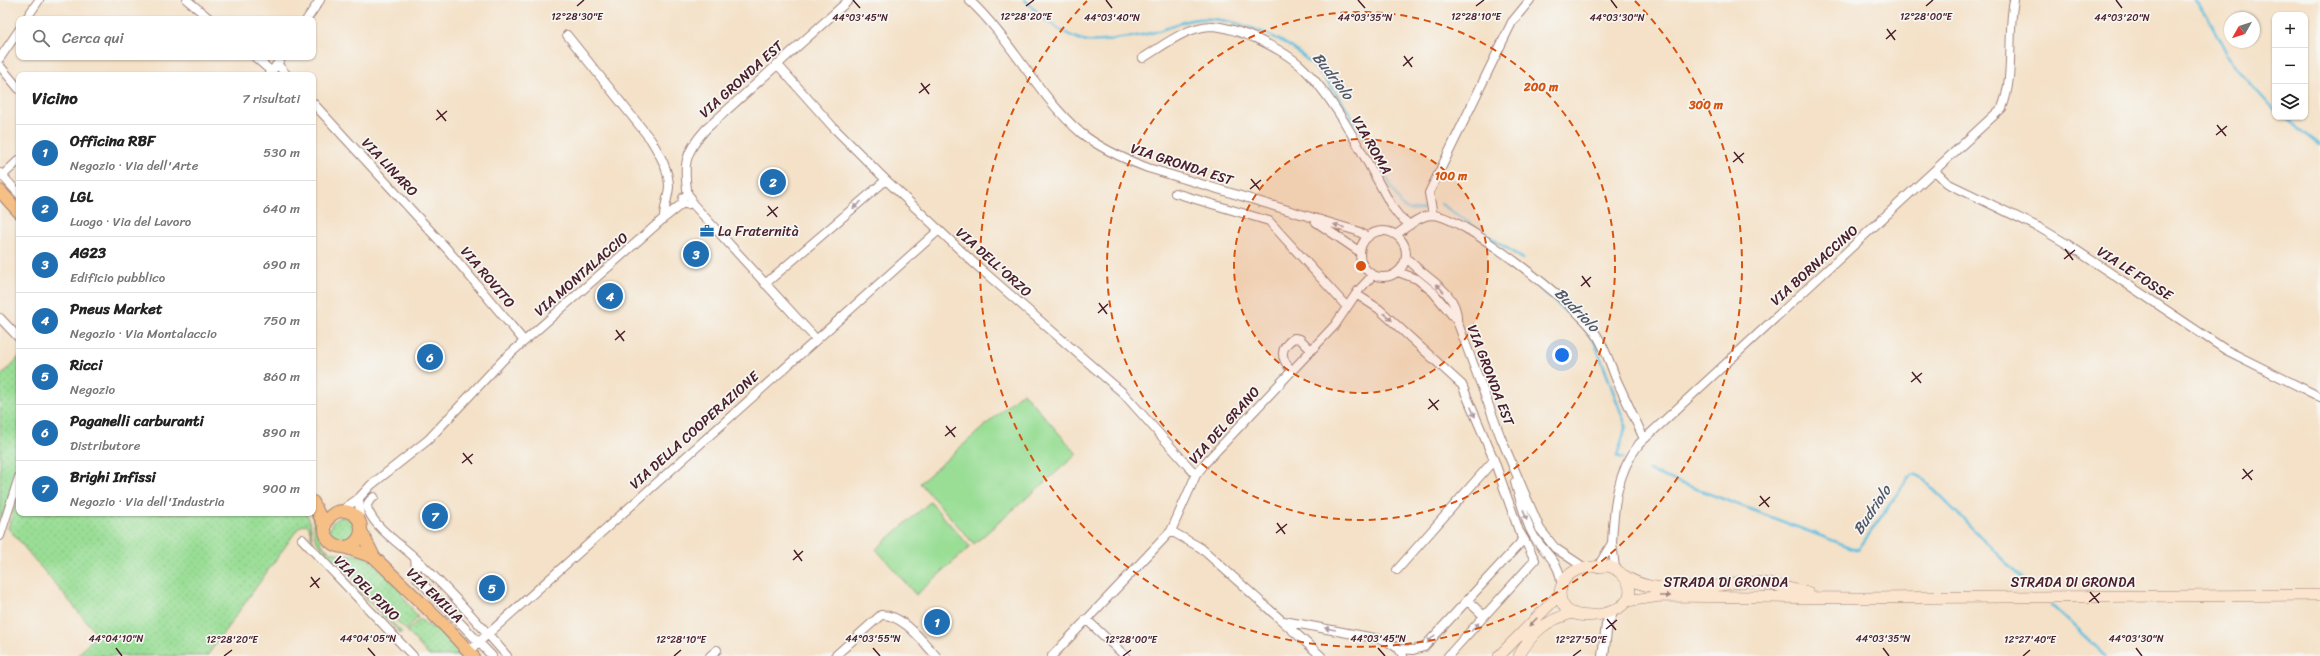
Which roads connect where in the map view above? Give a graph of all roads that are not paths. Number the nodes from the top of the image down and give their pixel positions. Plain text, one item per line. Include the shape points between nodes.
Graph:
1 (39, 0) edge
2 (187, 0) edge
3 (320, 0) edge
4 (849, 0) edge
5 (969, 0) edge
6 (1530, 0) edge
7 (2014, 0) edge
8 (28, 16) edge
9 (206, 16) edge
10 (309, 16) edge
11 (16, 34) edge
12 (567, 36) dead end
13 (0, 58) edge
14 (1143, 58) dead end
15 (258, 60) edge
16 (280, 61) edge
17 (777, 64) junction
18 (0, 66) edge
19 (270, 72) edge
20 (272, 72) edge
21 (286, 72) edge
22 (16, 85) edge
23 (316, 106) edge
24 (16, 162) edge
25 (1936, 172) junction
26 (1, 175) edge
27 (886, 180) junction
28 (0, 191) edge
29 (16, 191) edge
30 (1175, 192) dead end
31 (687, 200) junction
32 (16, 209) edge
33 (1433, 215) junction
34 (1308, 217) junction
35 (664, 218) junction
36 (1410, 225) junction
37 (939, 230) junction
38 (1396, 235) junction
39 (1368, 237) junction
40 (447, 249) joint
41 (1360, 252) junction
42 (1406, 256) junction
43 (1365, 268) junction
44 (1398, 272) junction
45 (1373, 275) junction
46 (765, 284) junction
47 (1357, 292) junction
48 (1347, 307) junction
49 (0, 318) edge
50 (1457, 321) junction
51 (16, 335) edge
52 (816, 339) junction
53 (524, 341) junction
54 (1311, 350) junction
55 (1292, 370) junction
56 (2320, 397) edge
57 (1501, 438) junction
58 (1644, 439) junction
59 (1494, 460) junction
60 (1196, 475) junction
61 (16, 486) edge
62 (374, 497) dead end
63 (359, 498) junction
64 (316, 503) edge
65 (316, 508) edge
66 (338, 512) junction
67 (325, 527) junction
68 (361, 528) junction
69 (1170, 531) junction
70 (0, 536) edge
71 (302, 539) dead end
72 (1524, 539) junction
73 (1612, 543) junction
74 (344, 547) junction
75 (374, 557) junction
76 (415, 558) junction
77 (1585, 568) junction
78 (1597, 568) junction
79 (1615, 568) junction
80 (1397, 570) dead end
81 (1625, 576) junction
82 (1560, 588) junction
83 (2320, 595) edge
84 (1826, 596) junction
85 (453, 598) junction
86 (1468, 601) junction
87 (1627, 601) junction
88 (445, 606) junction
89 (1613, 611) junction
90 (1573, 613) junction
91 (1591, 615) junction
92 (1484, 616) junction
93 (1086, 619) junction
94 (1284, 621) junction
95 (488, 633) junction
96 (1604, 636) junction
97 (479, 641) junction
98 (1401, 653) edge
99 (471, 654) edge
100 (413, 656) edge
101 (492, 656) edge
102 (507, 656) edge
103 (835, 656) edge
104 (936, 656) edge
105 (1052, 656) edge
106 (1125, 656) edge
107 (1321, 656) edge
108 (1448, 656) edge
109 (1499, 656) edge
110 (1519, 656) edge
111 (1603, 656) edge

1 - 8 street
2 - 9 street
3 - 10 street
4 - 17 street, VIA GRONDA EST
5 - 34 street, VIA GRONDA EST via 1002,34 1064,116 1102,147 1148,168
6 - 33 street via 1512,22 1430,193
7 - 25 street, VIA BORNACCINO via 2010,21 2010,84 2002,108
11 - 13 street
12 - 35 street via 661,156 668,182
14 - 36 street, VIA ROMA via 1170,40 1190,31 1212,26 1241,32 1271,45 1293,59 1314,80 1345,124 1392,207
15 - 19 street
16 - 20 street
16 - 21 street
17 - 27 street, VIA DELL'ORZO via 833,127
17 - 31 street, VIA GRONDA EST via 691,145 685,165
18 - 22 street
23 - 40 street, VIA LINARO
24 - 26 street
25 - 56 street, VIA LE FOSSE via 1948,182 2067,244 2226,350
25 - 58 street, VIA BORNACCINO
26 - 29 street
27 - 37 street, VIA DELL'ORZO
27 -> 46 street
28 - 32 main road
30 - 48 street via 1269,221
31 - 35 street
31 - 46 street
33 - 36 street
33 - 58 street via 1446,218 1472,231 1534,276 1594,331
39 -> 34 street, VIA GRONDA EST via 1357,231
34 - 41 street, VIA GRONDA EST
35 - 53 street, VIA MONTALACCIO
36 - 38 street
37 - 52 street, VIA DELLA COOPERAZIONE
37 - 60 street, VIA DELL'ORZO via 1123,393
38 - 39 street via 1382,231
38 - 42 street, VIA GRONDA EST via 1404,244
39 - 41 street
40 - 53 street, VIA ROVITO
41 - 43 street
42 - 44 street
50 -> 42 street, VIA GRONDA EST via 1454,306 1439,285 1412,264
43 - 45 street
43 - 47 street
44 - 45 street via 1386,277
44 - 50 street, VIA GRONDA EST via 1417,279 1433,292
45 - 47 street
46 - 52 street
47 - 48 street, VIA DEL GRANO
47 -> 59 street via 1379,309 1462,386
48 - 54 street, VIA DEL GRANO via 1335,325
49 - 51 street
50 - 57 street, VIA GRONDA EST
52 - 95 street, VIA DELLA COOPERAZIONE
53 - 63 street, VIA MONTALACCIO via 483,380 428,440 371,485
54 - 55 street, VIA DEL GRANO
54 - 55 street via 1300,339 1294,338 1287,342 1282,350 1282,356 1284,363
55 - 60 street, VIA DEL GRANO via 1218,447
57 - 77 street, VIA GRONDA EST via 1543,535 1555,548
57 -> 82 street, VIA GRONDA EST via 1528,522 1533,534 1558,568
58 - 73 street, VIA BORNACCINO via 1630,457 1619,481 1614,507
59 - 72 street
59 - 80 street
60 - 69 street, VIA DEL GRANO
61 - 70 street
62 - 76 street via 368,501 371,517
63 - 66 street, VIA MONTALACCIO
63 - 68 street
64 - 66 main road, VIA EMILIA
65 - 67 main road, VIA EMILIA
66 - 67 main road via 326,521
66 - 68 main road, VIA EMILIA via 353,514
67 - 74 main road, VIA EMILIA via 325,534 332,544
68 - 74 main road via 356,542
68 - 75 main road, VIA EMILIA
69 - 93 street, VIA DEL GRANO
69 - 94 street via 1201,548
71 - 100 street, VIA DEL PINO
72 - 86 street
72 - 92 street via 1535,560
73 - 78 street, VIA BORNACCINO
73 - 79 street, VIA BORNACCINO
74 - 75 main road, VIA EMILIA
75 - 99 main road, VIA EMILIA
76 - 85 street
76 - 88 street via 417,578
77 - 78 main road
77 - 82 main road via 1574,570
78 - 79 main road
79 - 81 main road
81 - 84 main road, STRADA DI GRONDA via 1647,587 1701,588 1752,582
81 - 87 main road via 1630,588
82 - 90 main road via 1562,601
82 -> 109 main road
83 - 84 main road, STRADA DI GRONDA via 1867,598
87 -> 84 main road, STRADA DI GRONDA via 1660,596
85 - 88 street
85 - 95 street
86 - 92 street
86 -> 98 street via 1424,647
87 - 89 main road
88 - 97 street
89 - 91 main road
89 - 96 street via 1606,624
90 - 91 main road
90 - 110 main road via 1555,617 1544,624
91 - 96 street via 1603,629
108 -> 92 street
93 - 105 street, VIA DEL GRANO
93 - 106 street
98 -> 94 street via 1386,640
94 - 107 street
95 - 97 street, VIA DELLA COOPERAZIONE
95 - 102 street
96 - 111 street
97 - 99 street, VIA DELLA COOPERAZIONE
97 - 101 street
103 - 104 street via 881,615 898,619

